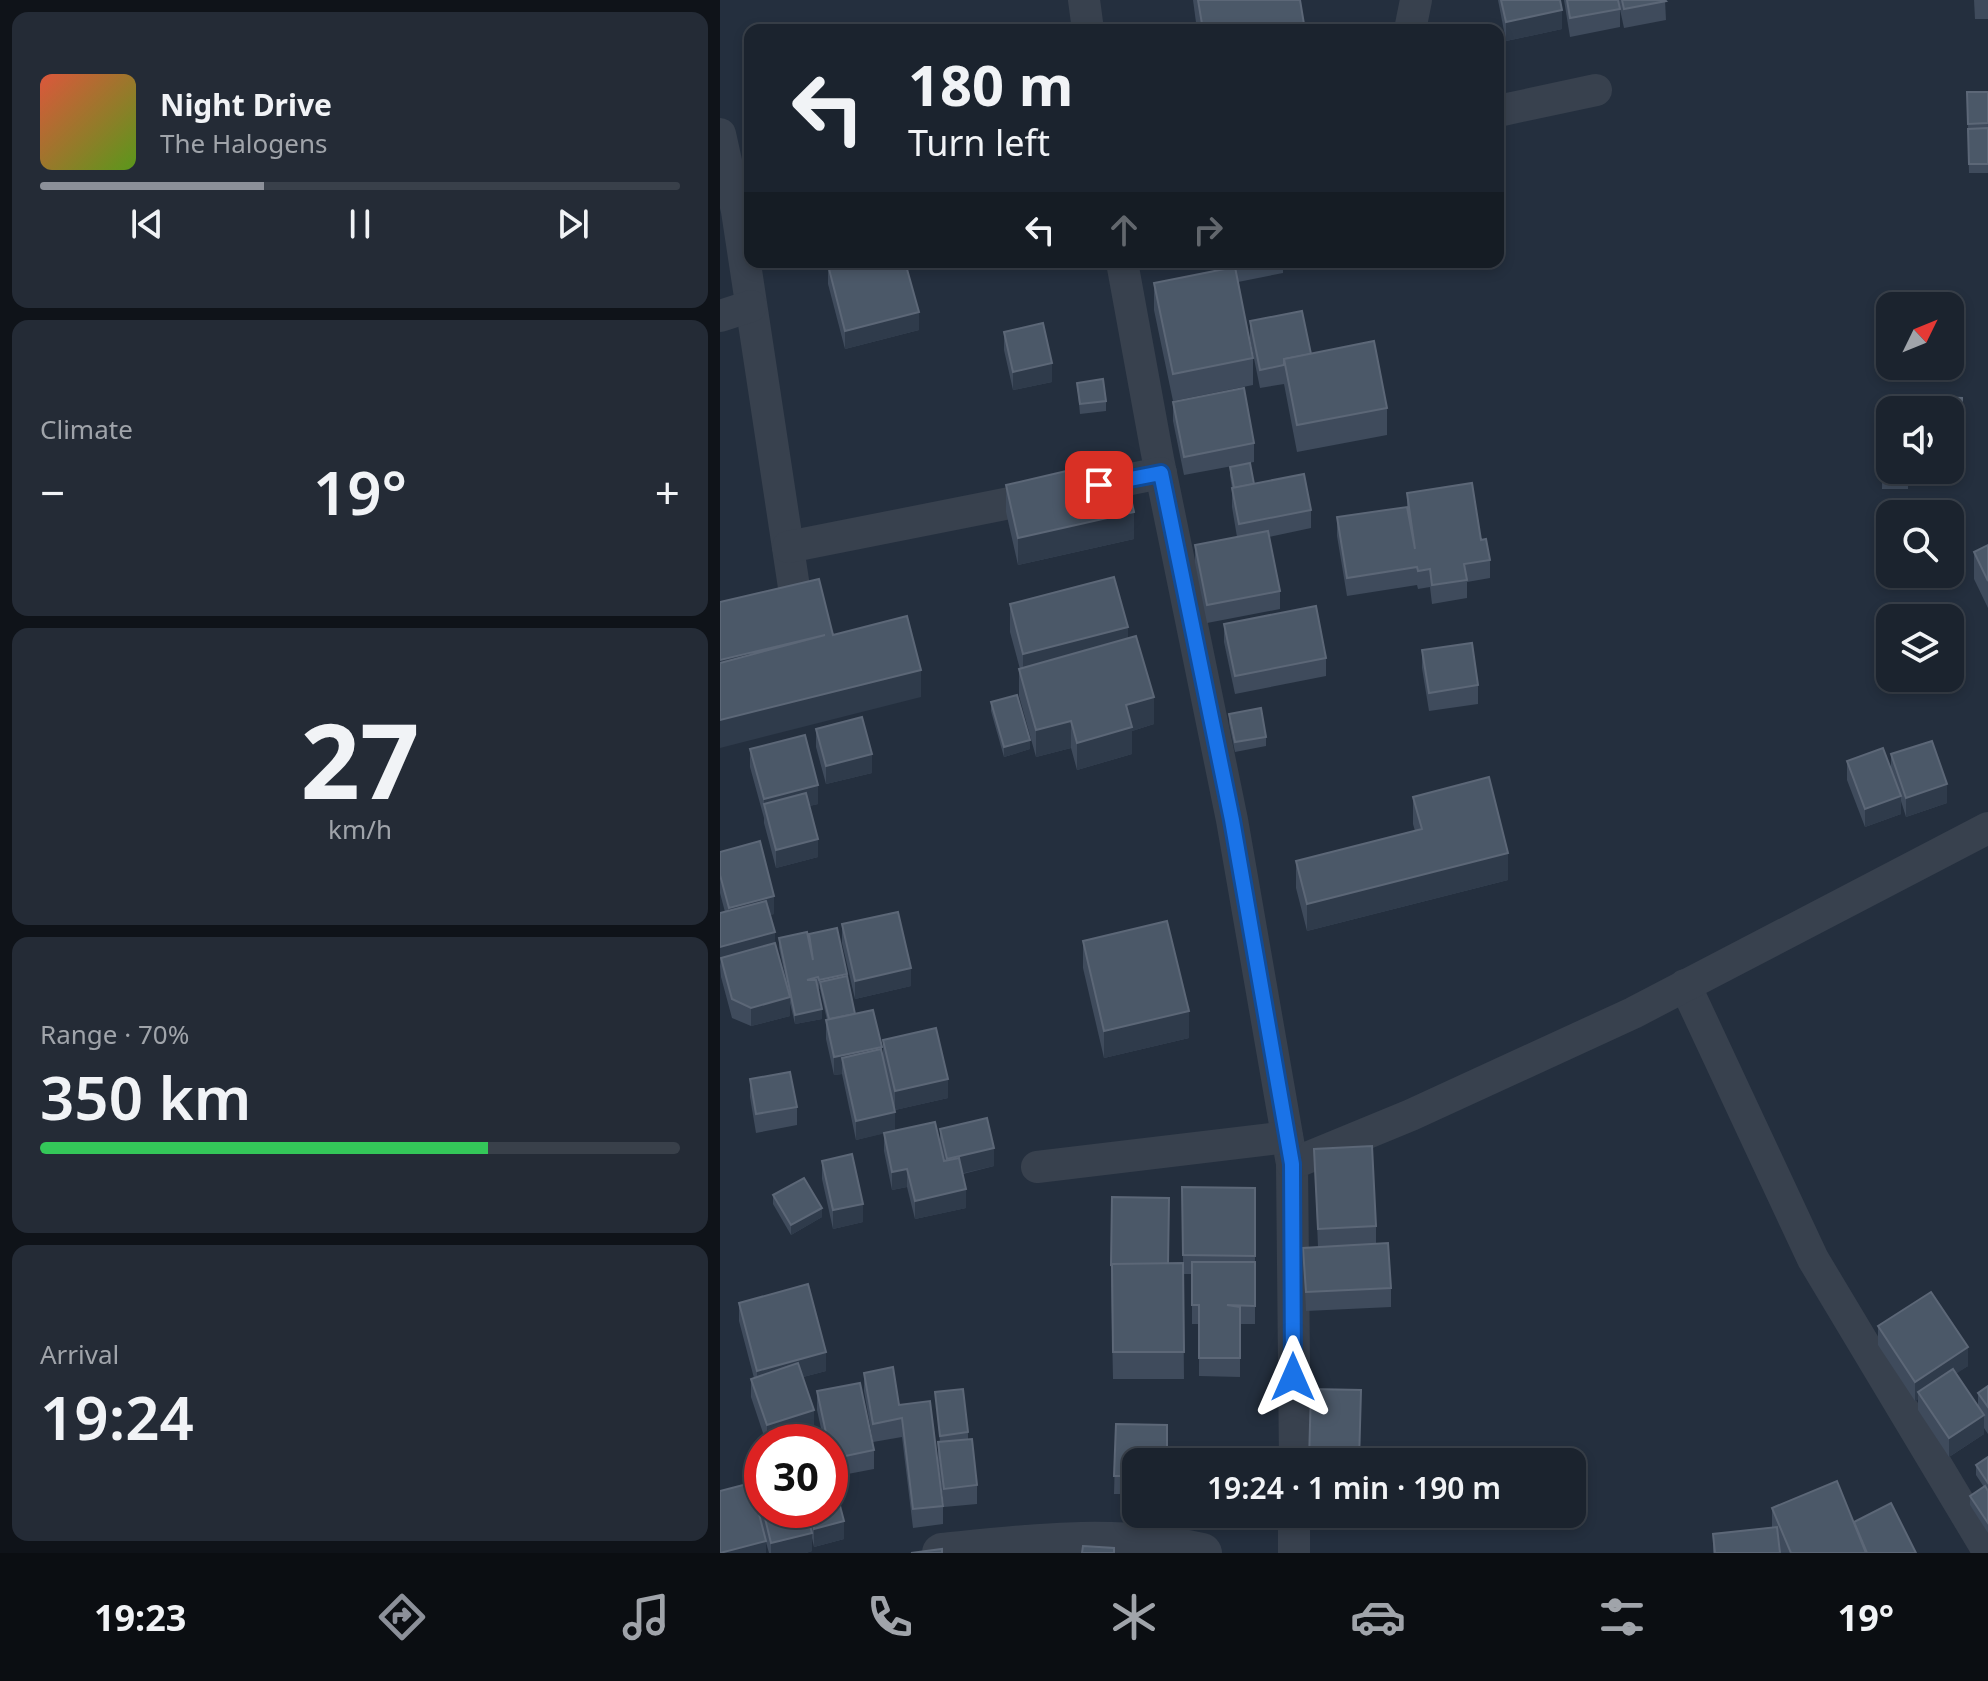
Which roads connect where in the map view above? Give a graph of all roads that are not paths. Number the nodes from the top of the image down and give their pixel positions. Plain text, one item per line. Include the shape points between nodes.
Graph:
1 (1084, 0) edge
2 (1416, 0) edge
3 (1087, 24) edge
4 (1411, 24) edge
5 (1596, 90) dead end
6 (1504, 110) edge
7 (720, 134) edge
8 (744, 258) edge
9 (745, 268) edge
10 (1123, 268) edge
11 (751, 306) junction
12 (720, 316) edge
13 (1161, 473) junction
14 (788, 547) junction
15 (797, 607) edge
16 (1988, 828) edge
17 (1685, 985) junction
18 (1290, 1150) junction
19 (1037, 1167) dead end
20 (1295, 1448) edge
21 (1294, 1528) edge
22 (1988, 1551) edge
23 (942, 1553) edge
24 (1202, 1553) edge
25 (1294, 1553) edge

1 - 3 street
2 - 4 street
5 - 6 street
7 - 8 street
9 - 11 street
10 - 13 street
11 - 12 street
11 - 14 street
13 - 14 street
13 - 18 street via 1232,820
14 - 15 street
16 - 17 street
17 - 18 street via 1411,1115
17 - 22 street via 1813,1259
18 - 19 street
18 - 20 street
21 - 25 street
23 - 24 street via 1117,1540

